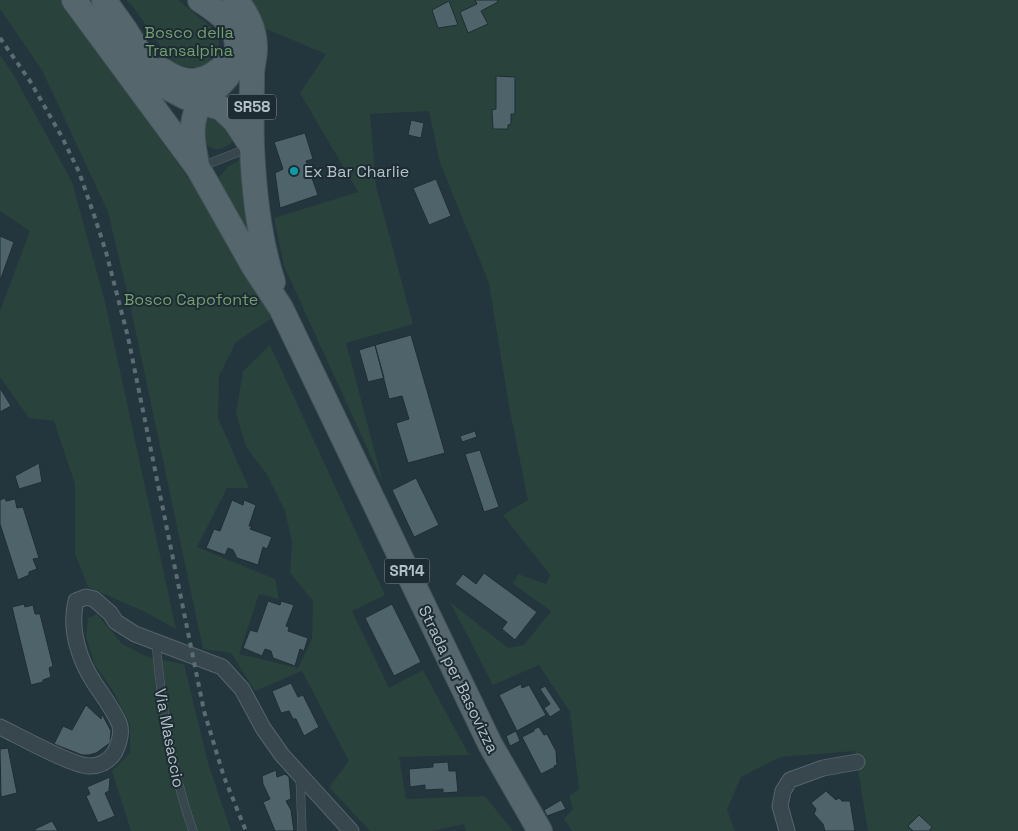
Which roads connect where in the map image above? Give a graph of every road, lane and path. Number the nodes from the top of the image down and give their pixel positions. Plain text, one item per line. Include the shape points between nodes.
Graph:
1 (74, 0) edge
2 (104, 0) edge
3 (200, 0) edge
4 (235, 0) edge
5 (126, 31) junction
6 (237, 49) junction
7 (252, 68) junction
8 (140, 90) junction
9 (205, 102) junction
10 (252, 147) junction
11 (198, 168) junction
12 (281, 308) junction
13 (156, 643) junction
14 (0, 726) edge
15 (857, 762) dead end
16 (300, 775) junction
17 (193, 831) edge
18 (302, 831) edge
19 (351, 831) edge
20 (540, 831) edge
21 (787, 831) edge

1 - 8 main road, Strada per Basovizza
2 - 5 main road
3 - 6 main road via 226,20 234,31
4 - 7 main road, SR58 via 244,10 252,29 255,48
5 - 6 main road via 154,63 183,81 205,79 217,73
5 - 9 main road via 147,65 166,87 185,97
6 - 9 main road, SR58 via 234,68
7 - 9 main road via 229,93
7 - 10 main road, Strada per Basovizza / SR58
8 - 9 main road via 168,104 185,107
8 - 11 main road, Strada per Basovizza
9 - 10 main road, Strada per Basovizza via 221,108 235,121
9 - 11 main road, Strada per Basovizza / SR58 via 196,114 193,126
10 - 11 lane
10 - 12 main road, Strada per Basovizza / SR14 via 261,234
11 - 12 main road, Strada per Basovizza / SR14
12 - 20 main road, Strada per Basovizza / SR14 via 490,744
13 - 14 street via 116,622 94,599 86,597 76,601 73,626 85,668 120,724 120,738 114,753 104,763 88,767 71,761
13 - 16 street via 222,667 242,689 263,728
13 - 17 lane, Via Masaccio via 170,753
15 - 21 street via 823,768 790,780 783,791 780,806
16 - 18 lane
16 - 19 street

